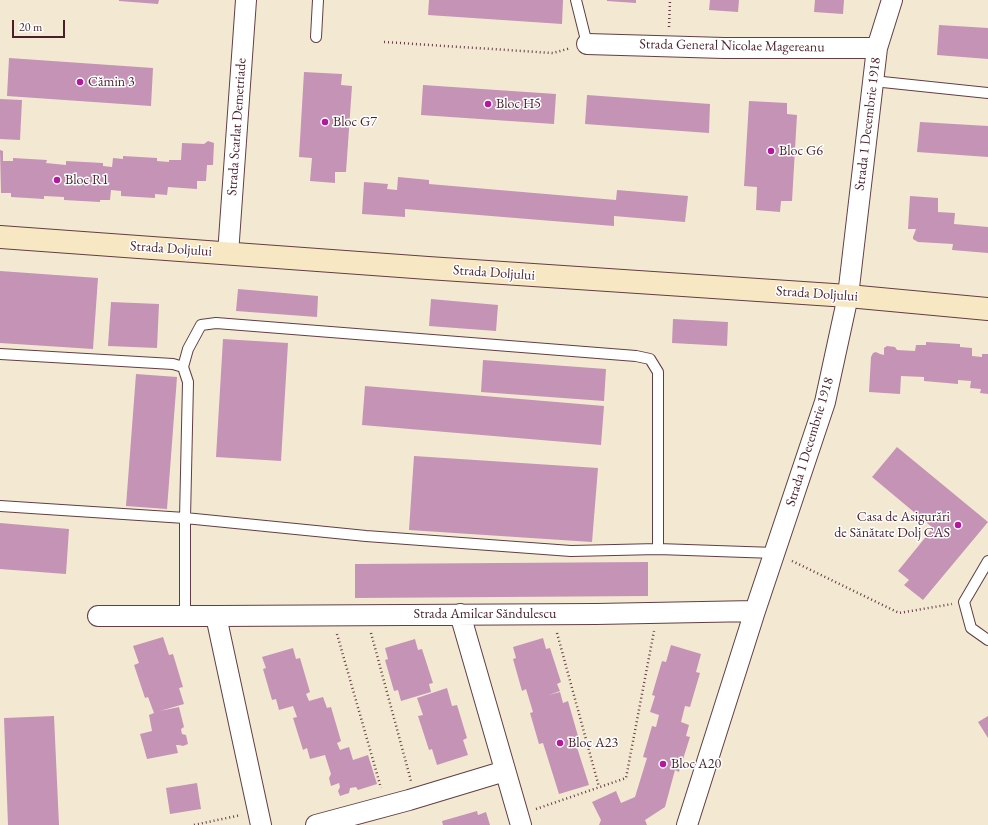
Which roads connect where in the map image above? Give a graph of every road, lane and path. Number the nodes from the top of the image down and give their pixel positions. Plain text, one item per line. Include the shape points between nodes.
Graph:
1 (246, 0) edge
2 (318, 0) edge
3 (576, 0) edge
4 (670, 0) edge
5 (892, 0) edge
6 (316, 37) dead end
7 (384, 42) dead end
8 (587, 44) junction
9 (668, 46) junction
10 (877, 48) junction
11 (873, 81) junction
12 (988, 93) edge
13 (0, 237) edge
14 (228, 254) junction
15 (848, 296) junction
16 (988, 309) edge
17 (0, 354) edge
18 (183, 368) junction
19 (0, 506) edge
20 (185, 518) junction
21 (658, 549) junction
22 (775, 552) junction
23 (988, 561) edge
24 (964, 602) junction
25 (755, 612) junction
26 (657, 613) junction
27 (460, 614) junction
28 (552, 614) junction
29 (367, 615) junction
30 (98, 616) dead end
31 (185, 616) junction
32 (216, 616) junction
33 (332, 616) junction
34 (988, 640) edge
35 (505, 771) junction
36 (599, 787) junction
37 (416, 798) junction
38 (386, 806) junction
39 (260, 818) edge
40 (520, 820) edge
41 (194, 825) edge
42 (316, 825) edge
43 (687, 825) edge

1 - 14 street, Strada Scarlat Demetriade
2 - 6 lane
3 - 8 lane
4 - 9 path
5 - 10 street, Strada 1 Decembrie 1918
7 - 8 path via 553,53
8 - 9 street, Strada General Nicolae Magereanu
9 - 10 street, Strada General Nicolae Magereanu
10 - 11 street, Strada 1 Decembrie 1918
11 - 12 lane
11 - 15 street, Strada 1 Decembrie 1918
13 - 14 street, Strada Doljului
14 - 15 street, Strada Doljului
15 - 16 street, Strada Doljului
15 - 22 street, Strada 1 Decembrie 1918 via 825,402
17 - 18 lane via 173,364
18 - 20 lane via 188,382
18 - 21 lane via 188,349 202,325 216,323 650,359 658,372
19 - 20 lane
20 - 21 lane via 366,536 571,551
20 - 31 lane
21 - 22 lane
22 - 24 path via 899,613
22 - 25 street, Strada 1 Decembrie 1918
23 - 24 lane
24 - 34 lane via 971,628
25 - 26 street, Strada Amilcar Săndulescu
25 - 43 street, Strada 1 Decembrie 1918
26 - 28 street, Strada Amilcar Săndulescu
26 - 36 path via 626,778
27 - 28 street, Strada Amilcar Săndulescu
27 - 29 street, Strada Amilcar Săndulescu
27 - 35 street
28 - 36 path
29 - 33 street, Strada Amilcar Săndulescu
29 - 37 path
30 - 31 street, Strada Amilcar Săndulescu
31 - 32 street, Strada Amilcar Săndulescu
32 - 33 street, Strada Amilcar Săndulescu
32 - 39 street
33 - 38 path
35 - 37 street
35 - 40 street
36 - 40 path
37 - 38 street
38 - 42 street
39 - 41 path

